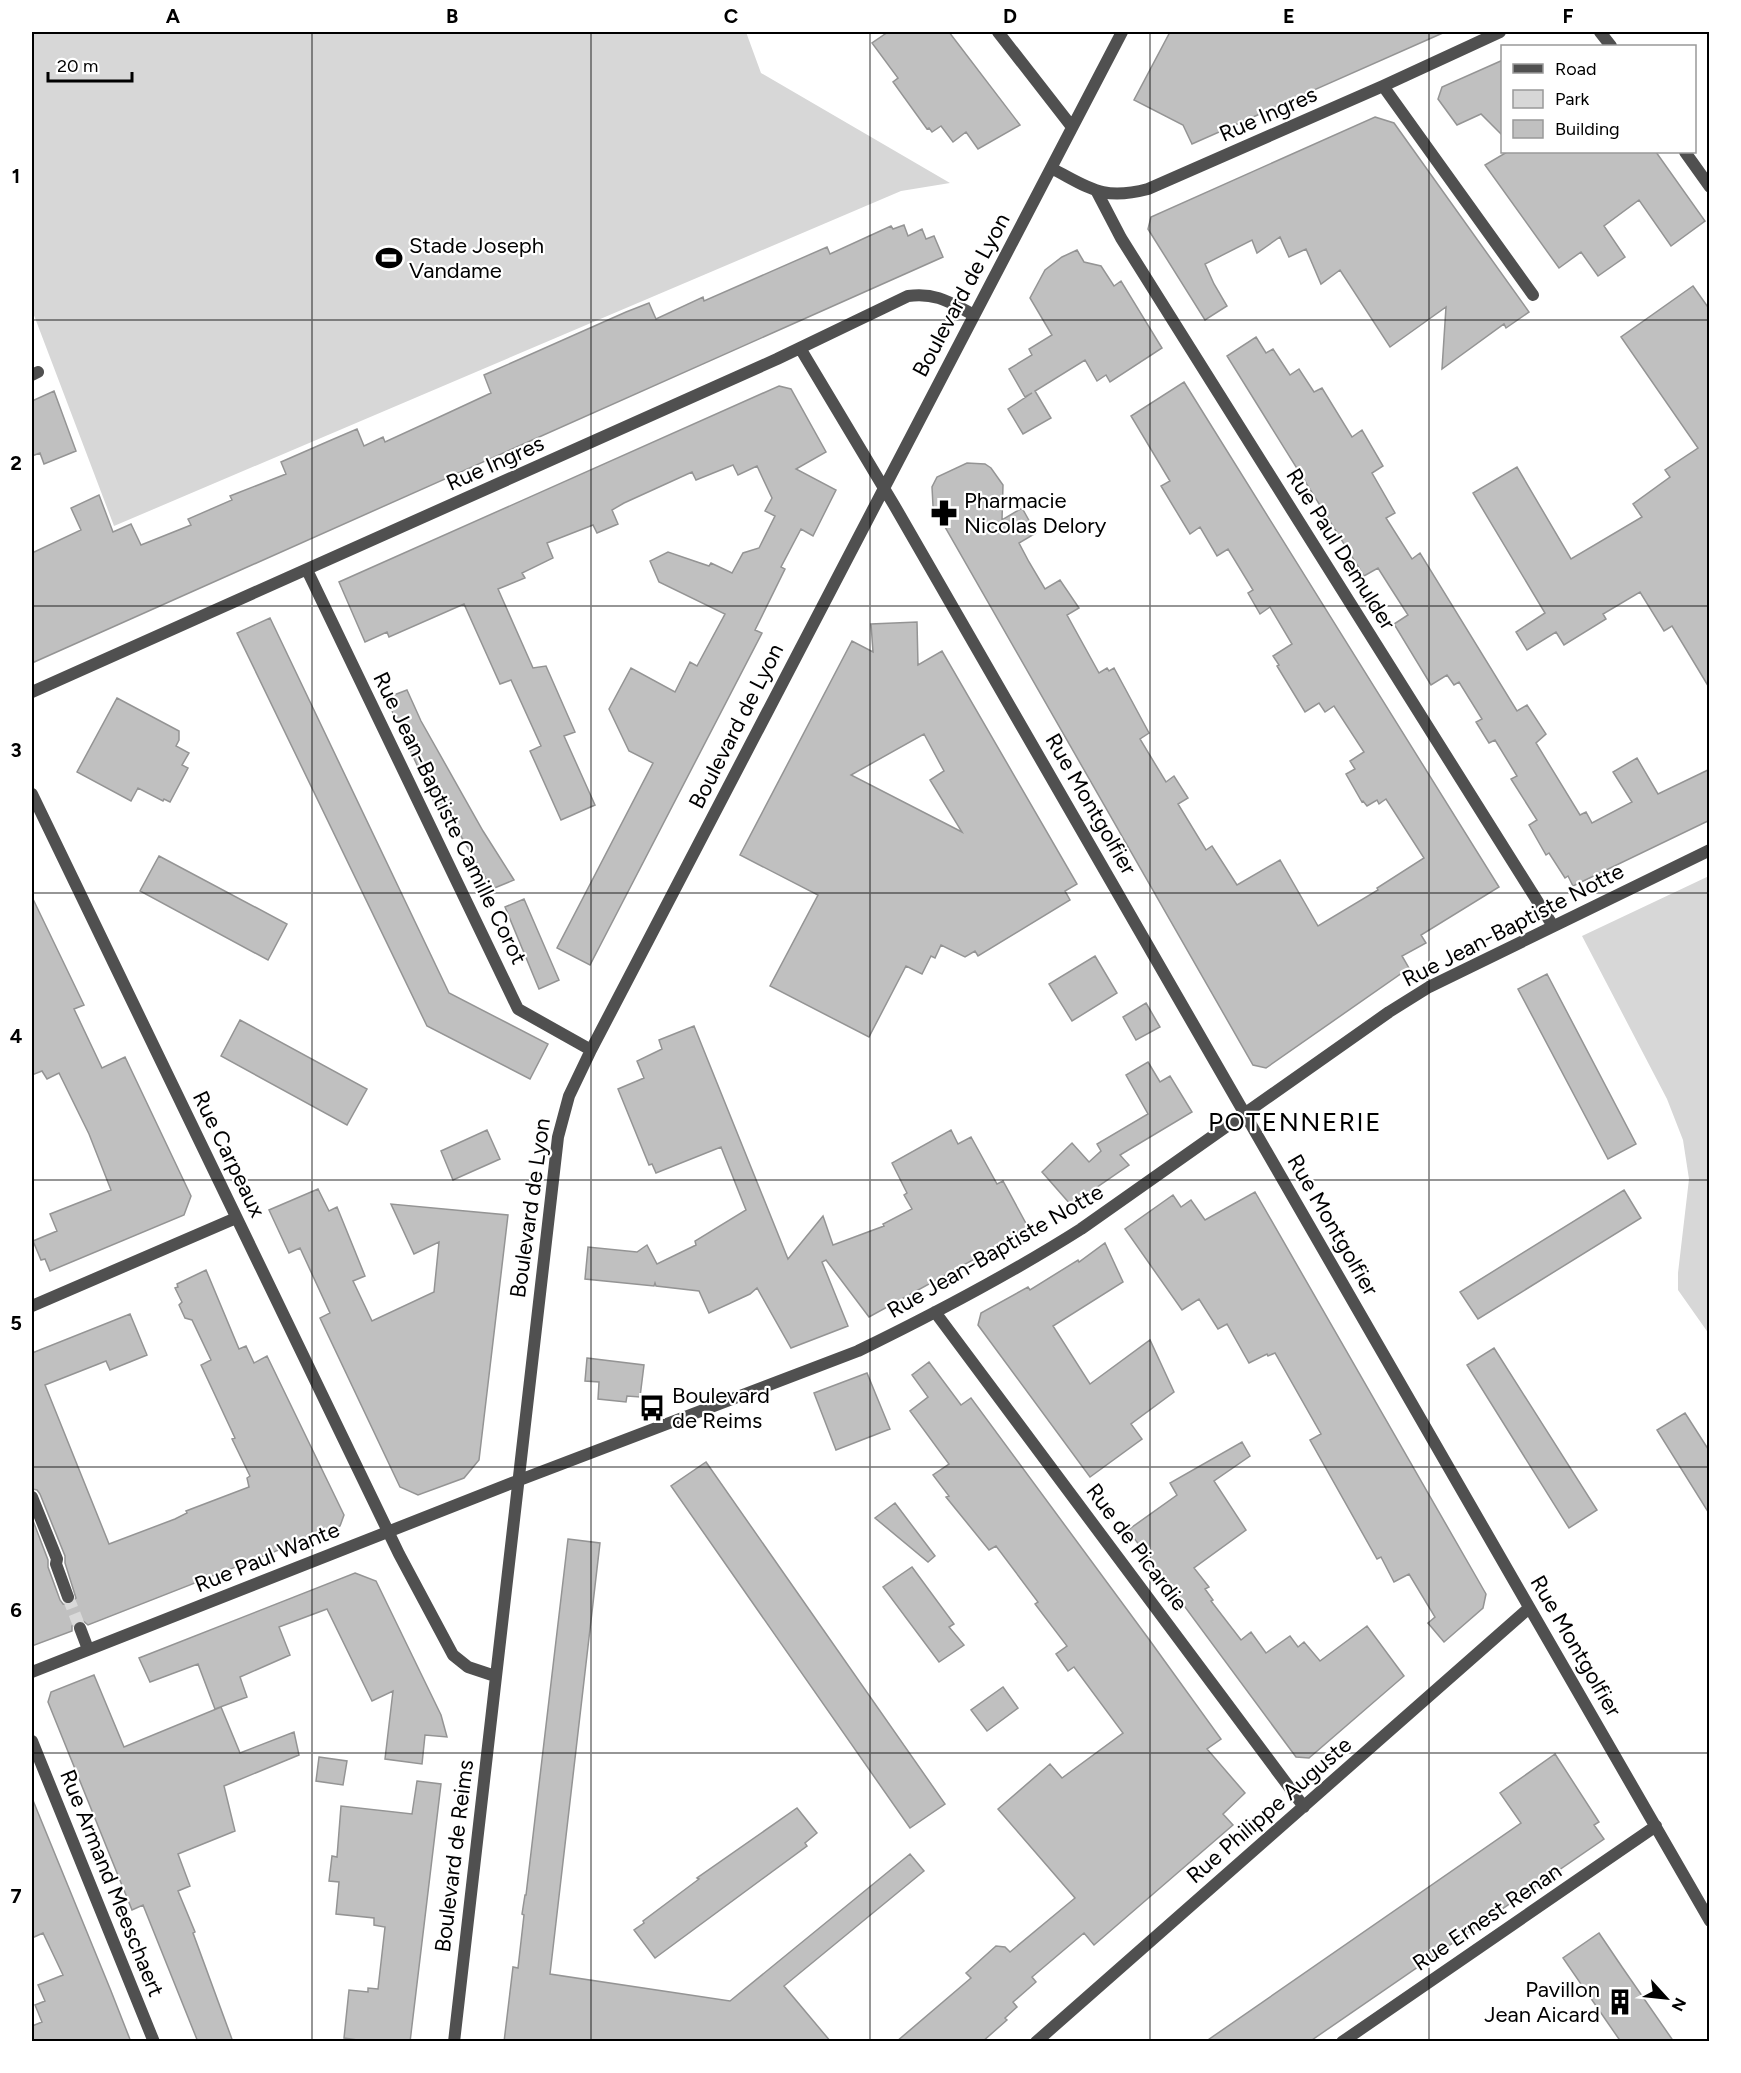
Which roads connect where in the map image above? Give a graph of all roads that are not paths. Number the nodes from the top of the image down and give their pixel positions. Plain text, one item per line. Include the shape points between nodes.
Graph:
1 (998, 32) edge
2 (1122, 32) edge
3 (1500, 32) edge
4 (1600, 32) edge
5 (1610, 45) edge
6 (1383, 86) junction
7 (1072, 127) junction
8 (1686, 153) edge
9 (1051, 168) junction
10 (1710, 187) edge
11 (1097, 192) junction
12 (1533, 295) dead end
13 (974, 315) junction
14 (800, 348) junction
15 (884, 488) junction
16 (307, 570) junction
17 (32, 692) edge
18 (32, 794) edge
19 (1710, 850) edge
20 (1553, 926) junction
21 (591, 1050) junction
22 (1245, 1114) junction
23 (236, 1218) junction
24 (32, 1306) edge
25 (935, 1312) junction
26 (517, 1480) junction
27 (32, 1497) edge
28 (388, 1532) junction
29 (69, 1598) tunnel mouth
30 (1529, 1608) junction
31 (80, 1628) tunnel mouth
32 (88, 1649) junction
33 (32, 1672) edge
34 (495, 1676) junction
35 (32, 1741) edge
36 (1304, 1807) junction
37 (1656, 1826) junction
38 (1710, 1921) edge
39 (154, 2042) edge
40 (453, 2042) edge
41 (1036, 2042) edge
42 (1342, 2042) edge

1 - 7 street
2 - 7 street, Boulevard de Lyon
3 - 6 street, Rue Ingres
4 - 5 street
6 - 11 street, Rue Ingres via 1157,186 1115,195
6 - 12 street
7 - 9 street, Boulevard de Lyon
8 - 10 street
9 - 11 street, Rue Ingres
9 - 13 street, Boulevard de Lyon
11 - 20 street, Rue Paul Demulder via 1121,238
13 - 14 street, Rue Ingres via 938,297 908,296
13 - 15 street, Boulevard de Lyon
14 - 15 street, Rue Montgolfier
14 - 16 street, Rue Ingres
15 - 21 street, Boulevard de Lyon
15 - 22 street, Rue Montgolfier
16 - 17 street, Rue Ingres
16 - 21 street, Rue Jean-Baptiste Camille Corot via 518,1009
18 - 23 street, Rue Carpeaux
19 - 20 street, Rue Jean-Baptiste Notte
20 - 22 street, Rue Jean-Baptiste Notte via 1430,987 1389,1012
21 - 26 street, Boulevard de Lyon via 569,1096 558,1137
22 - 25 street, Rue Jean-Baptiste Notte via 1063,1240
22 - 30 street, Rue Montgolfier
23 - 24 street
23 - 28 street, Rue Carpeaux
25 - 26 street, Rue Jean-Baptiste Notte via 858,1351
25 - 36 street, Rue de Picardie
26 - 28 street, Rue Paul Wante
26 - 34 street, Boulevard de Reims
27 - 29 street
28 - 32 street, Rue Paul Wante
28 - 34 street via 453,1655 468,1667
30 - 36 street, Rue Philippe Auguste
30 - 37 street, Rue Montgolfier
31 - 32 street
32 - 33 street, Rue Paul Wante
34 - 40 street, Boulevard de Reims
35 - 39 street, Rue Armand Meeschaert
36 - 41 street, Rue Philippe Auguste
37 - 38 street, Rue Montgolfier
37 - 42 street, Rue Ernest Renan

